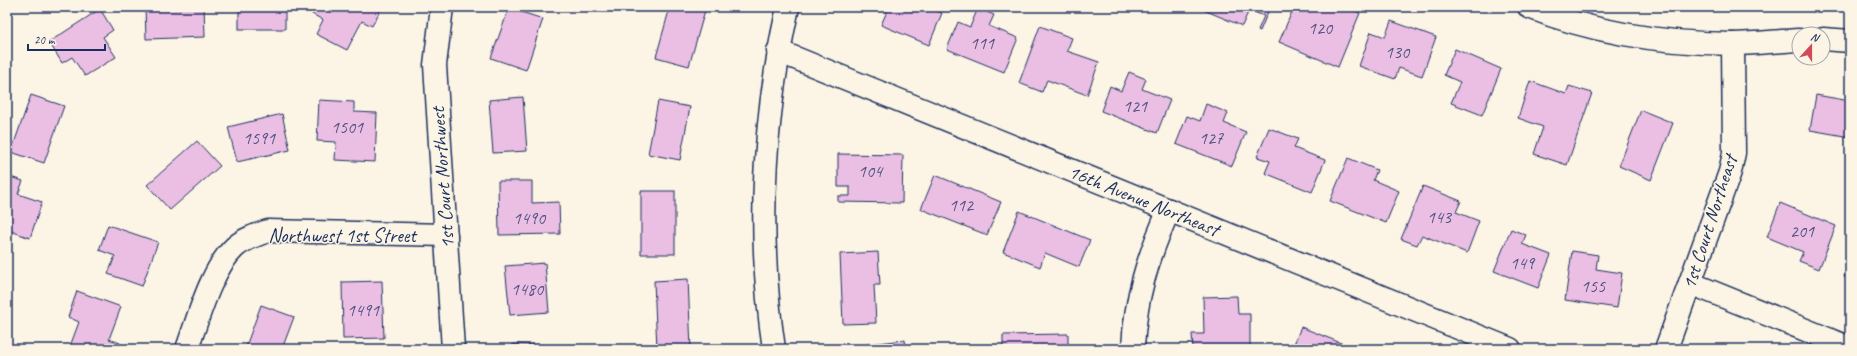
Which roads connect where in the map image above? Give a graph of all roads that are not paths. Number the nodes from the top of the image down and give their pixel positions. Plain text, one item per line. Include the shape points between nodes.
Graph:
1 (442, 7) edge
2 (788, 7) edge
3 (1529, 7) edge
4 (1791, 40) edge
5 (1831, 40) edge
6 (1850, 41) edge
7 (1733, 44) junction
8 (778, 51) junction
9 (1168, 210) junction
10 (446, 235) junction
11 (1690, 283) junction
12 (1850, 348) edge
13 (187, 349) edge
14 (453, 349) edge
15 (774, 349) edge
16 (1133, 349) edge
17 (1510, 349) edge
18 (1666, 349) edge

1 - 10 street, 1st Court Northwest via 435,65
2 - 8 street
3 - 7 street via 1601,29 1666,40
4 - 7 street
5 - 6 street
7 - 11 street, 1st Court Northeast via 1734,153 1730,172
8 - 9 street, 16th Avenue Northeast
8 - 15 street via 766,163 764,220 769,314
9 - 16 street via 1151,250 1140,292
9 - 17 street, 16th Avenue Northeast
10 - 13 street, Northwest 1st Street via 268,231 251,237 236,246 224,259 215,275
10 - 14 street, 1st Court Northwest
11 - 12 street
11 - 18 street, 1st Court Northeast

